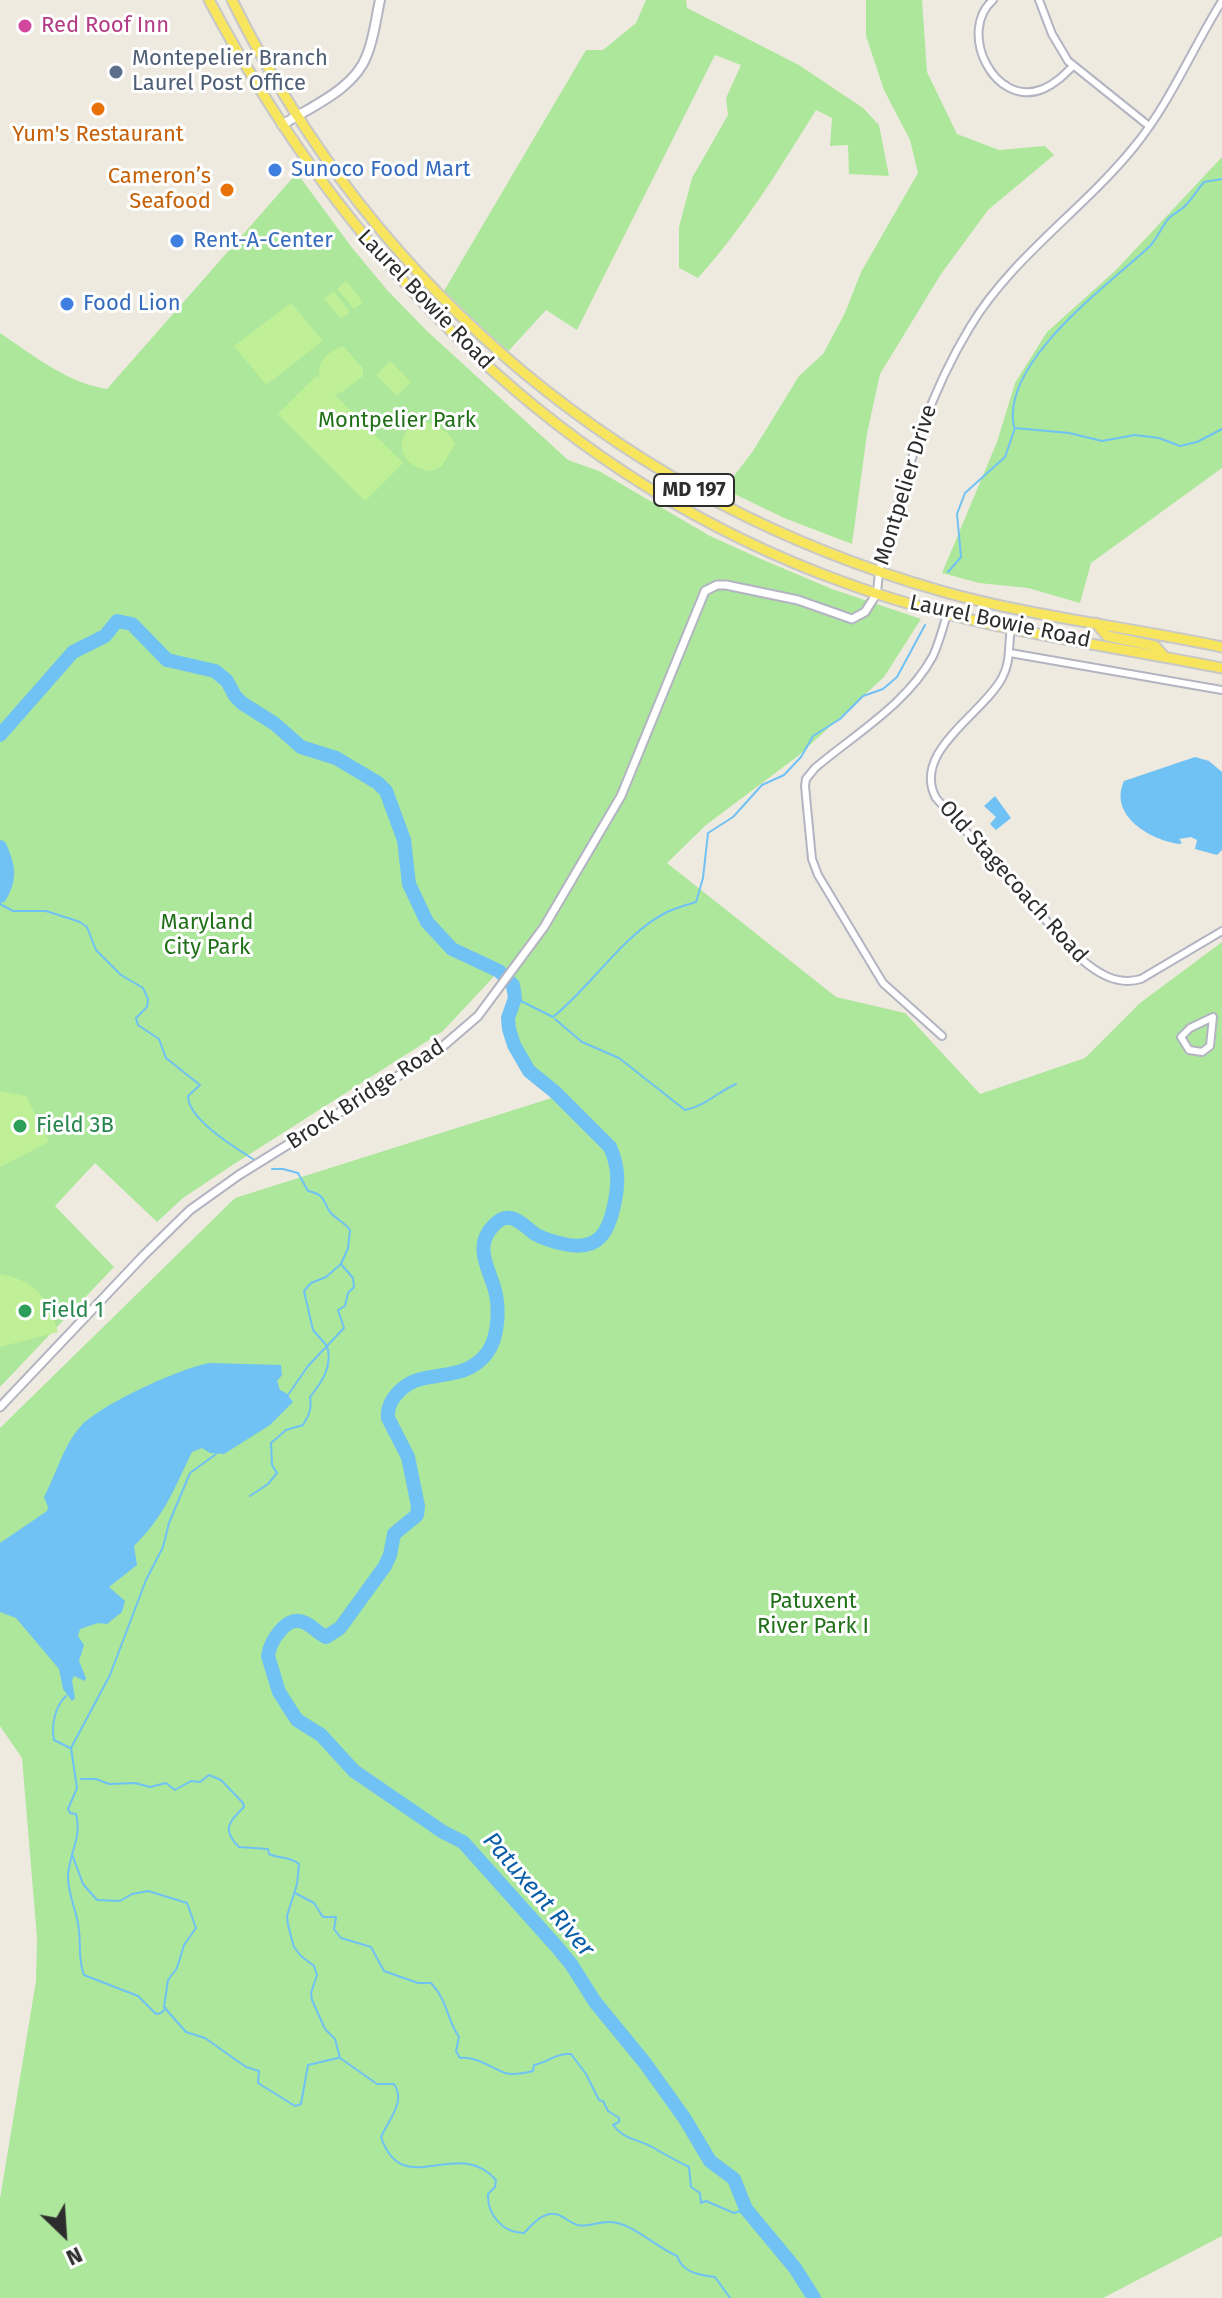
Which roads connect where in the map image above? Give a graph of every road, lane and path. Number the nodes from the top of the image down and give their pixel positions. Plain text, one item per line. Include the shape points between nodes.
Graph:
1 (209, 0) edge
2 (232, 0) edge
3 (380, 0) edge
4 (993, 0) edge
5 (1039, 0) edge
6 (1222, 1) edge
7 (1073, 66) junction
8 (298, 115) junction
9 (282, 125) junction
10 (1149, 126) junction
11 (879, 571) junction
12 (711, 587) joint
13 (877, 593) junction
14 (947, 614) junction
15 (1096, 623) junction
16 (1011, 628) junction
17 (1222, 647) edge
18 (1010, 653) junction
19 (1164, 657) junction
20 (1222, 668) edge
21 (1222, 690) edge
22 (1222, 931) edge
23 (1216, 1015) joint
24 (942, 1036) dead end
25 (0, 1407) edge

1 - 9 main road, Laurel Bowie Road / MD 197
2 - 8 main road, Laurel Bowie Road / MD 197
3 - 8 main road via 363,65 347,83
4 - 7 street via 981,14 978,33 989,69 1000,83 1017,91 1037,91
5 - 7 street
6 - 10 street, Montpelier Drive
7 - 10 street
8 - 9 main road
8 - 11 main road, Laurel Bowie Road / MD 197 via 380,228 457,313 531,379 676,480 762,525
9 - 13 main road, Laurel Bowie Road / MD 197 via 355,227 403,283 478,358 546,415 702,517 816,572
10 - 11 street, Montpelier Drive via 1006,279 972,324 921,426
11 - 13 street, Montpelier Drive
11 - 15 main road, Laurel Bowie Road / MD 197 via 976,600
12 - 13 street, Montpelier Drive via 726,585 798,600 852,619 865,612
12 - 25 street, Brock Bridge Road via 696,610 621,796 544,927 468,1026 435,1053 190,1210
13 - 14 main road, Laurel Bowie Road / MD 197
14 - 16 main road, Laurel Bowie Road / MD 197
14 - 24 street via 932,657 917,679 883,714 815,768 805,786 818,875 879,978
15 - 17 main road, Laurel Bowie Road / MD 197
15 - 19 main road via 1107,636 1155,646
16 - 18 street, Old Stagecoach Road
16 - 19 main road, Laurel Bowie Road / MD 197
18 - 21 street
18 - 22 street, Old Stagecoach Road via 999,683 933,763 930,783 939,801 1080,958 1106,976 1126,982 1141,979
19 - 20 main road, Laurel Bowie Road / MD 197
23 - 23 street via 1181,1037 1189,1050 1202,1052 1210,1046

